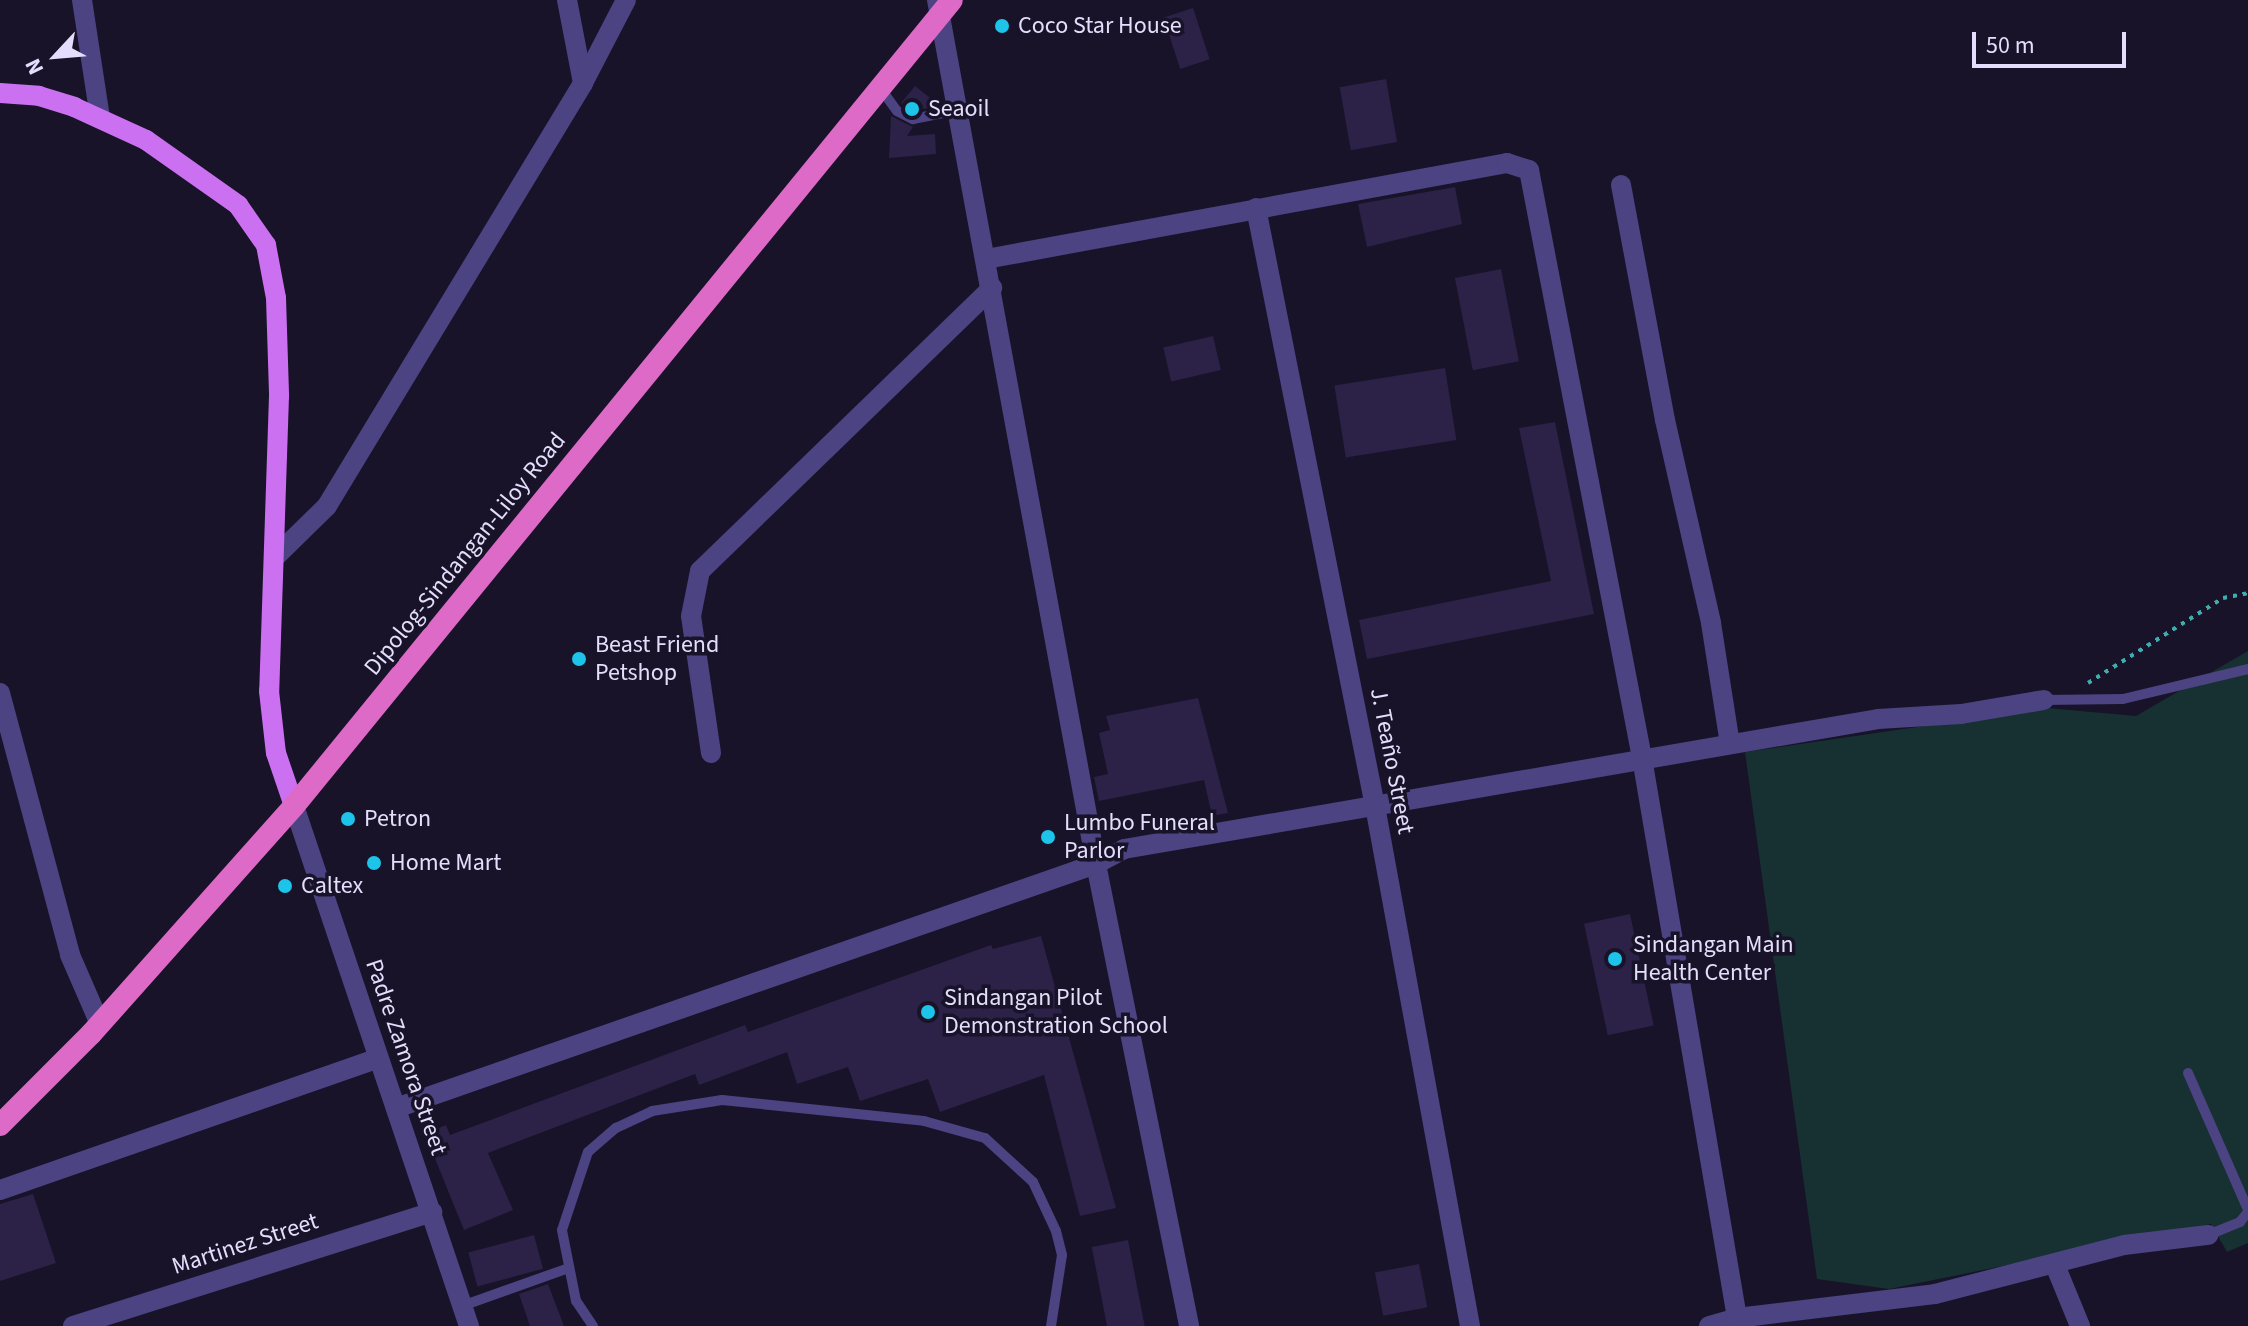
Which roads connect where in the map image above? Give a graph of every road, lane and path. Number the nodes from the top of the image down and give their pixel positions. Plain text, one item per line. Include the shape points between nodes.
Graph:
1 (82, 0) edge
2 (567, 0) edge
3 (626, 0) edge
4 (943, 5) edge
5 (583, 83) junction
6 (880, 87) junction
7 (0, 93) edge
8 (958, 110) junction
9 (100, 117) junction
10 (1621, 185) dead end
11 (1256, 208) junction
12 (986, 259) junction
13 (992, 288) junction
14 (276, 556) junction
15 (2248, 593) edge
16 (2248, 669) edge
17 (0, 693) edge
18 (2053, 700) junction
19 (1730, 744) junction
20 (711, 753) dead end
21 (1642, 758) junction
22 (294, 806) junction
23 (1375, 806) junction
24 (1096, 864) junction
25 (100, 1024) junction
26 (377, 1059) junction
27 (2188, 1073) dead end
28 (396, 1108) junction
29 (0, 1125) edge
30 (0, 1190) edge
31 (2248, 1211) edge
32 (432, 1212) junction
33 (2208, 1235) joint
34 (2055, 1265) junction
35 (566, 1269) junction
36 (466, 1316) edge
37 (1737, 1318) junction
38 (73, 1326) edge
39 (593, 1326) edge
40 (1051, 1326) edge
41 (1189, 1326) edge
42 (1470, 1326) edge
43 (1709, 1326) edge
44 (2080, 1326) edge

1 - 9 street
2 - 5 street
3 - 5 street
4 - 6 highway, Dipolog-Sindangan-Liloy Road
4 - 8 street
5 - 14 street via 327,506
6 - 8 lane via 891,106 913,119
6 - 22 highway, Dipolog-Sindangan-Liloy Road
7 - 9 main road via 39,96
8 - 12 street
9 - 14 main road via 156,147 238,205 266,245 278,336
10 - 19 street via 1665,420 1711,623
11 - 12 street
11 - 21 street via 1507,163 1529,170
11 - 23 street, J. Teaño Street
12 - 13 street
13 - 20 street via 700,571 691,616
13 - 24 street
14 - 22 main road via 269,691 276,753
15 - 18 path via 2223,598
16 - 18 lane via 2134,697
17 - 25 street via 70,955
18 - 19 street via 1878,719
19 - 21 street
21 - 23 street
21 - 37 street
22 - 25 highway, Dipolog-Sindangan-Liloy Road
22 - 26 street, Padre Zamora Street
23 - 24 street via 1124,849
23 - 42 street, J. Teaño Street
24 - 28 street
24 - 41 street
25 - 29 highway, Dipolog-Sindangan-Liloy Road
26 - 28 street, Padre Zamora Street
26 - 30 street
27 - 31 lane
28 - 32 street, Padre Zamora Street
31 - 33 lane via 2240,1222
32 - 36 street, Padre Zamora Street
32 - 38 street, Martinez Street
33 - 34 street via 2124,1245
34 - 37 street via 1935,1294
34 - 44 street
35 - 36 lane
35 - 39 lane via 576,1301
35 - 40 lane via 562,1230 588,1152 616,1128 652,1111 722,1100 924,1121 985,1138 1033,1182 1062,1255
37 - 43 street

